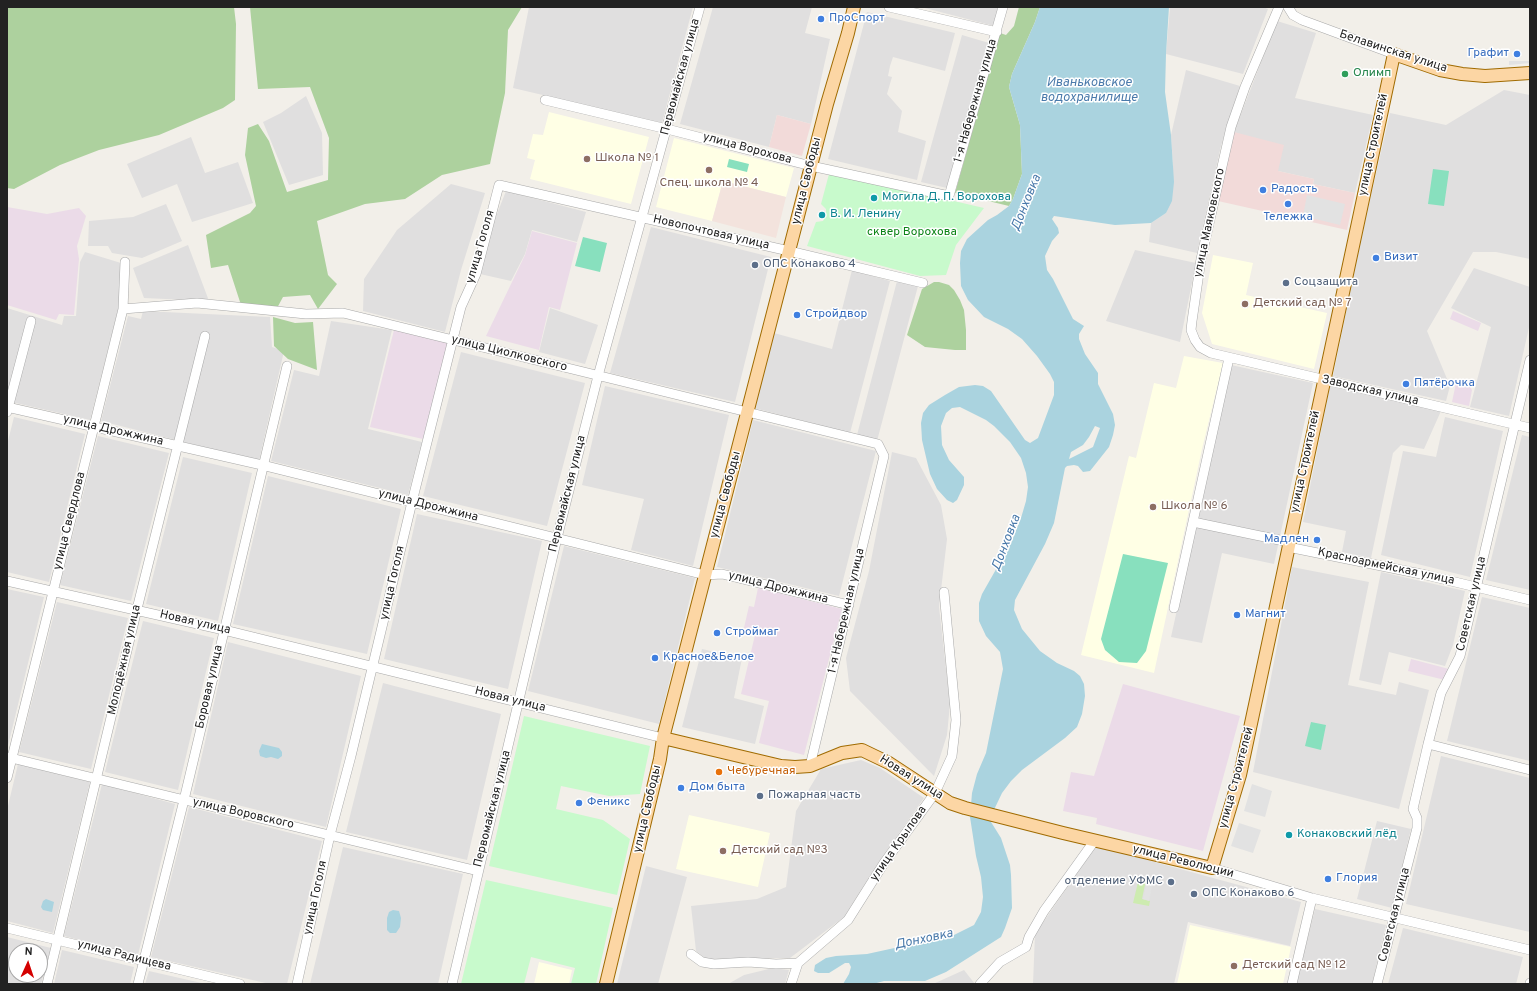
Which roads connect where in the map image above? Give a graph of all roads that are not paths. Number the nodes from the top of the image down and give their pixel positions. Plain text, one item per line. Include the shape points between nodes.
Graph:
1 (700, 7) edge
2 (854, 7) edge
3 (889, 7) edge
4 (1003, 7) edge
5 (1279, 7) edge
6 (1288, 7) edge
7 (997, 32) junction
8 (1394, 54) junction
9 (1530, 73) edge
10 (545, 100) dead end
11 (667, 129) junction
12 (811, 166) junction
13 (499, 185) joint
14 (949, 196) joint
15 (641, 217) junction
16 (789, 251) junction
17 (125, 262) dead end
18 (923, 283) dead end
19 (123, 309) junction
20 (31, 321) dead end
21 (206, 336) dead end
22 (453, 339) junction
23 (1211, 353) joint
24 (1230, 358) junction
25 (1530, 360) edge
26 (287, 366) dead end
27 (598, 376) junction
28 (1324, 380) junction
29 (7, 409) edge
30 (748, 412) junction
31 (1516, 424) junction
32 (93, 427) junction
33 (1530, 428) edge
34 (178, 446) junction
35 (884, 456) joint
36 (262, 465) junction
37 (412, 502) junction
38 (1193, 522) junction
39 (557, 538) junction
40 (1288, 544) junction
41 (705, 575) junction
42 (7, 581) edge
43 (1476, 587) junction
44 (53, 591) junction
45 (944, 592) dead end
46 (1530, 600) edge
47 (849, 605) junction
48 (1174, 608) dead end
49 (137, 609) junction
50 (224, 630) junction
51 (373, 666) junction
52 (519, 702) junction
53 (663, 738) junction
54 (1428, 744) junction
55 (10, 757) edge
56 (810, 766) junction
57 (1530, 770) edge
58 (7, 778) edge
59 (98, 779) junction
60 (935, 793) junction
61 (184, 800) junction
62 (999, 817) joint
63 (330, 835) junction
64 (1095, 840) junction
65 (1212, 868) junction
66 (478, 871) junction
67 (1312, 898) junction
68 (1394, 918) junction
69 (7, 928) edge
70 (58, 940) junction
71 (1530, 950) edge
72 (691, 954) dead end
73 (143, 962) junction
74 (798, 963) junction
75 (47, 984) edge
76 (138, 984) edge
77 (240, 984) edge
78 (297, 984) edge
79 (452, 984) edge
80 (606, 984) edge
81 (791, 984) edge
82 (980, 984) edge
83 (1292, 984) edge
84 (1377, 984) edge

1 - 11 street, Первомайская улица
2 - 12 main road, улица Свободы
3 - 7 street
4 - 7 street, 1-я Набережная улица
5 - 23 street, улица Маяковского via 1231,127 1201,259 1191,330 1200,347
6 - 8 street, Белавинская улица via 1293,15 1302,20
7 - 14 street, 1-я Набережная улица
8 - 9 main road, Белавинская улица via 1440,70 1462,74 1492,76
8 - 28 main road, улица Строителей
10 - 11 street, улица Ворохова
11 - 12 street, улица Ворохова
11 - 15 street, Первомайская улица
12 - 14 street, улица Ворохова
12 - 16 main road, улица Свободы
13 - 15 street, Новопочтовая улица
13 - 22 street, улица Гоголя via 476,274 462,307
15 - 16 street, Новопочтовая улица
15 - 27 street, Первомайская улица
16 - 18 street, Новопочтовая улица
16 - 30 main road, улица Свободы
17 - 19 street, улица Свердлова
19 - 22 street, улица Циолковского via 197,303 306,314 343,313
19 - 32 street, улица Свердлова
20 - 29 street
21 - 34 street, Молодёжная улица
22 - 27 street, улица Циолковского
22 - 37 street, улица Гоголя
23 - 24 street, Заводская улица
24 - 28 street, Заводская улица
24 - 38 street
25 - 31 street, Советская улица
26 - 36 street, Боровая улица
27 - 30 street, улица Циолковского
27 - 39 street, Первомайская улица
28 - 31 street, Заводская улица
28 - 40 main road, улица Строителей
29 - 32 street, улица Дрожжина
30 - 35 street, улица Циолковского via 878,444
30 - 41 main road, улица Свободы
31 - 33 street, Заводская улица
31 - 43 street, Советская улица
32 - 34 street, улица Дрожжина
32 - 44 street, улица Свердлова
34 - 36 street, улица Дрожжина
34 - 49 street, Молодёжная улица
35 - 47 street, 1-я Набережная улица
36 - 37 street, улица Дрожжина
36 - 50 street, Боровая улица
37 - 39 street, улица Дрожжина
37 - 51 street, улица Гоголя
38 - 40 street, Красноармейская улица
38 - 48 street
39 - 41 street, улица Дрожжина
39 - 52 street, Первомайская улица
40 - 43 street, Красноармейская улица
40 - 65 main road, улица Строителей via 1240,775
41 - 47 street, улица Дрожжина via 722,574
41 - 53 main road, улица Свободы
42 - 44 street, Новая улица
43 - 46 street, Красноармейская улица
43 - 54 street, Советская улица via 1460,656 1441,693
44 - 49 street, Новая улица
44 - 55 street, улица Свердлова
45 - 60 street, улица Крылова via 956,720 952,756
47 - 56 street, 1-я Набережная улица
49 - 50 street, Новая улица
49 - 59 street, Молодёжная улица
50 - 51 street, Новая улица
50 - 61 street, Боровая улица
51 - 52 street, Новая улица
51 - 63 street, улица Гоголя
52 - 53 street, Новая улица
52 - 66 street, Первомайская улица
53 - 56 main road, Новая улица via 781,766
53 - 80 main road, улица Свободы
54 - 57 street
54 - 68 street, Советская улица via 1413,809 1417,818 1417,828
55 - 58 street, улица Свердлова
55 - 59 street, улица Воровского
56 - 60 main road, Новая улица via 842,754 862,750 889,763
59 - 61 street, улица Воровского
59 - 70 street, Молодёжная улица
60 - 62 main road, Новая улица via 950,803
60 - 74 street, улица Крылова via 884,863 848,920
61 - 63 street, улица Воровского
61 - 73 street, Боровая улица
62 - 64 main road, улица Революции
63 - 66 street, улица Воровского
63 - 78 street, улица Гоголя
64 - 65 main road, улица Революции
64 - 82 street via 1044,911 1028,937 1026,947 1000,962
65 - 67 street, улица Революции
66 - 79 street, Первомайская улица
67 - 68 street, улица Революции
67 - 83 street
68 - 71 street, улица Революции
68 - 84 street, Советская улица
69 - 70 street, улица Радищева
70 - 73 street, улица Радищева
70 - 75 street, Молодёжная улица
72 - 74 street via 702,962 714,964
73 - 76 street, Боровая улица
73 - 77 street, улица Радищева
74 - 81 street

